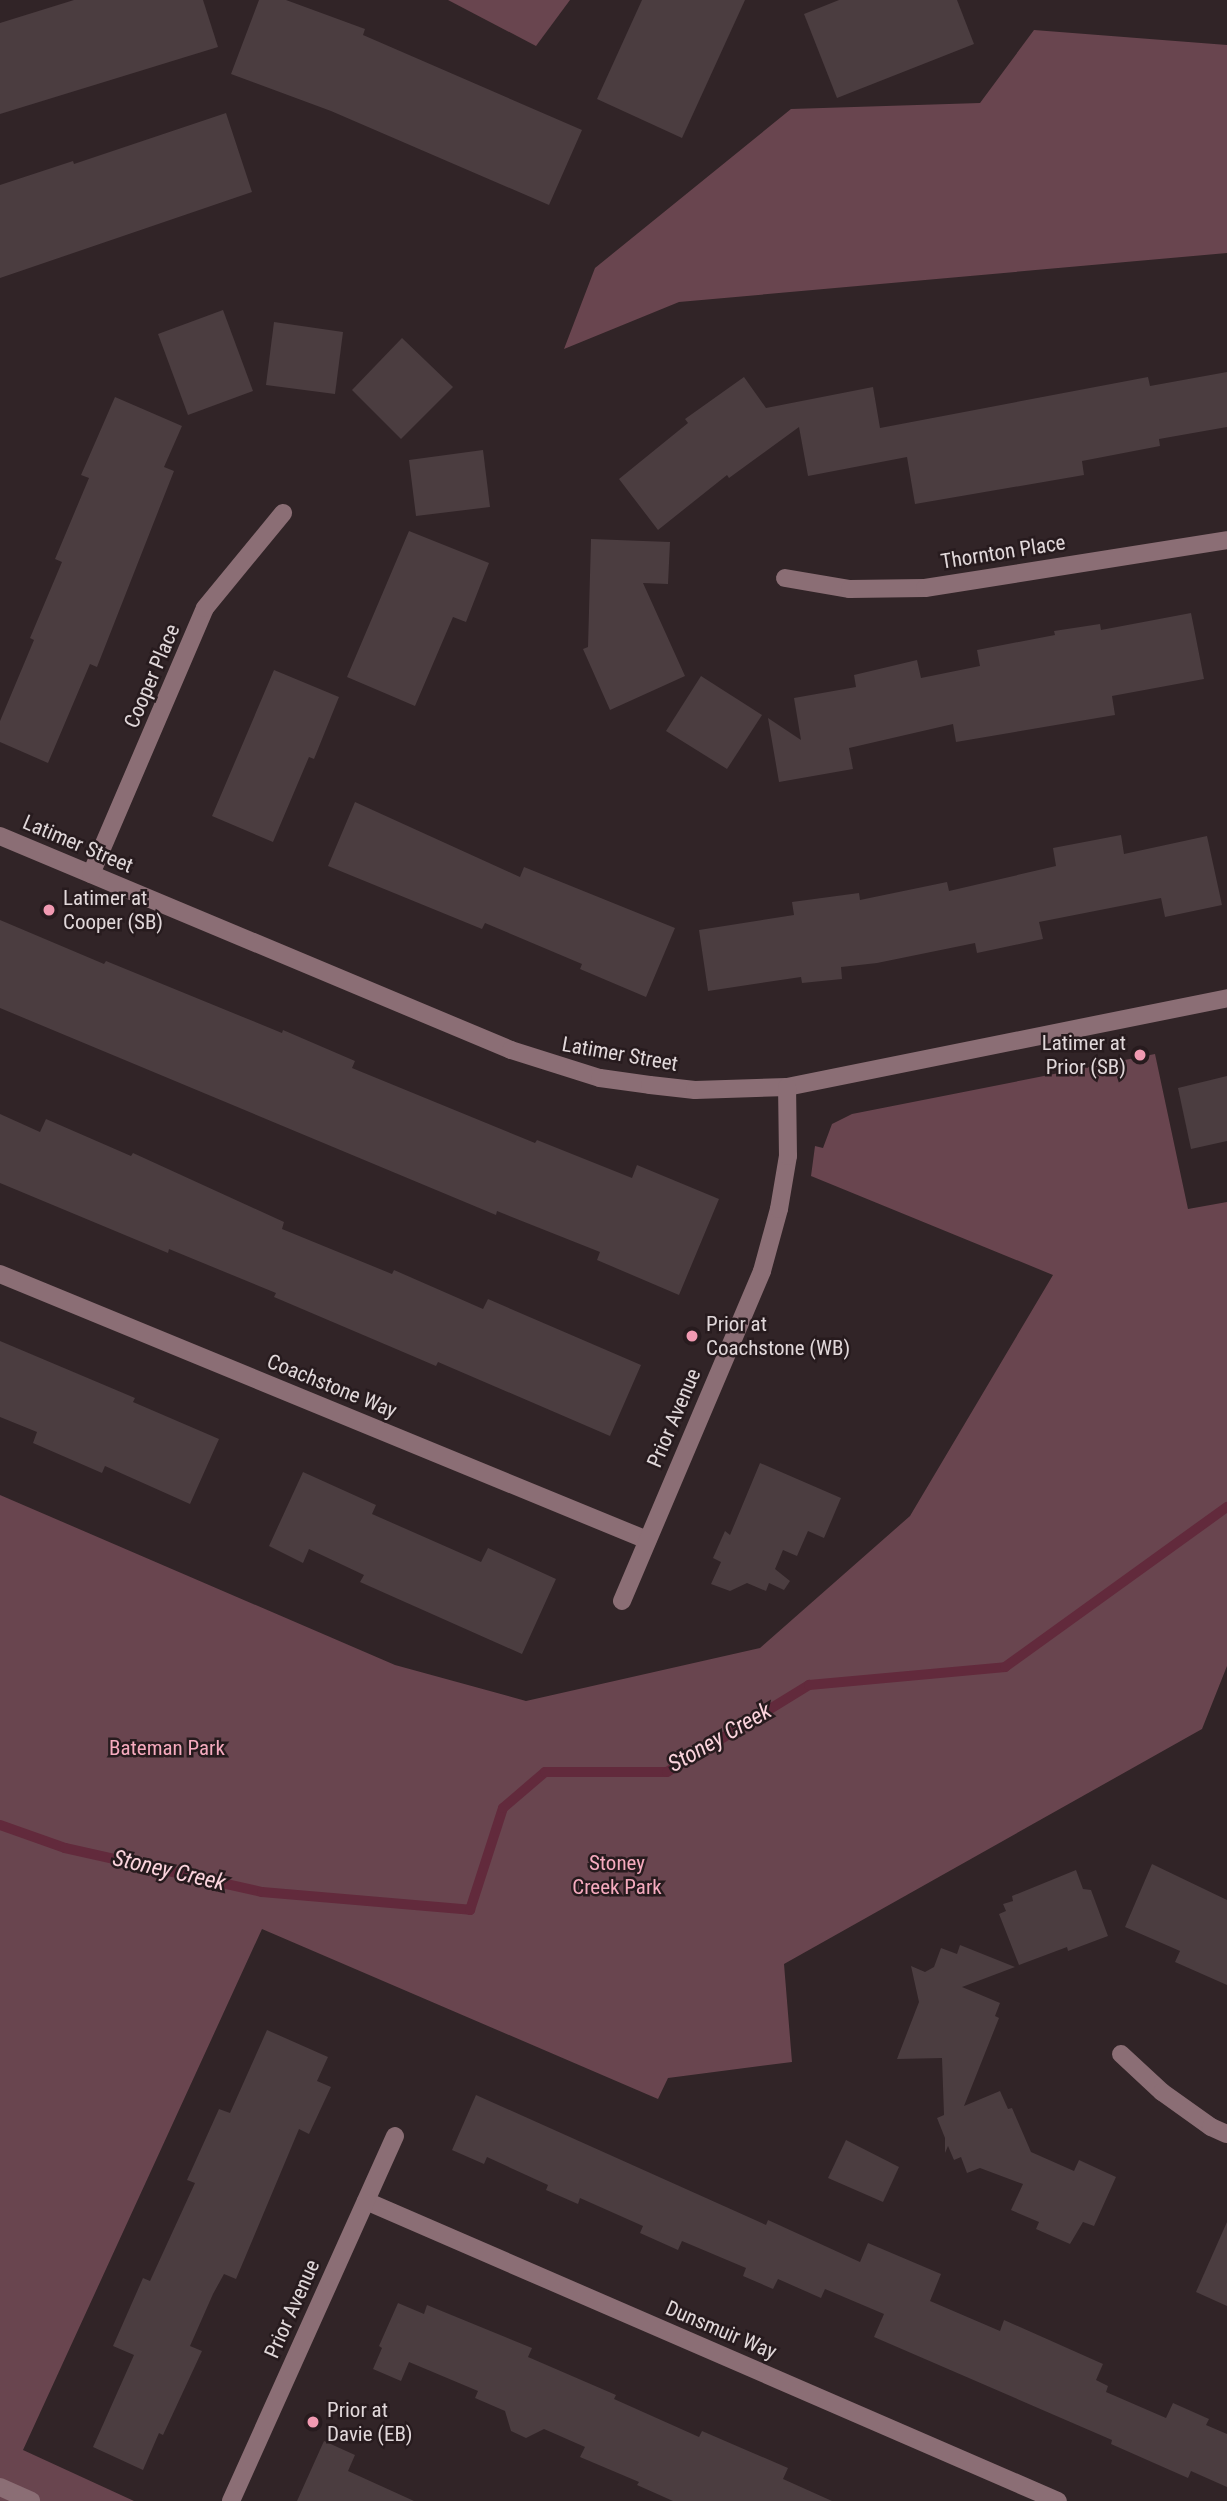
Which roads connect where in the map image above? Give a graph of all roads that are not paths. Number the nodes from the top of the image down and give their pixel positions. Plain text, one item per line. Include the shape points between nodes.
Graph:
1 (283, 513) dead end
2 (1227, 540) edge
3 (785, 579) dead end
4 (0, 836) edge
5 (91, 874) junction
6 (1227, 998) edge
7 (787, 1087) junction
8 (0, 1274) edge
9 (647, 1540) junction
10 (622, 1601) dead end
11 (1121, 2054) dead end
12 (1227, 2134) edge
13 (395, 2136) dead end
14 (366, 2201) junction
15 (0, 2487) edge
16 (31, 2501) edge
17 (231, 2501) edge
18 (1058, 2501) edge

1 - 5 street, Cooper Place via 205,608
2 - 3 street, Thornton Place via 925,588 850,589
4 - 5 street, Latimer Street
5 - 7 street, Latimer Street via 554,1066 600,1078 695,1090
6 - 7 street, Latimer Street
7 - 9 street, Prior Avenue via 788,1156 762,1271
8 - 9 street, Coachstone Way
9 - 10 street, Prior Avenue
11 - 12 street via 1162,2092
13 - 14 street, Prior Avenue
14 - 17 street, Prior Avenue
14 - 18 street, Dunsmuir Way
15 - 16 street

